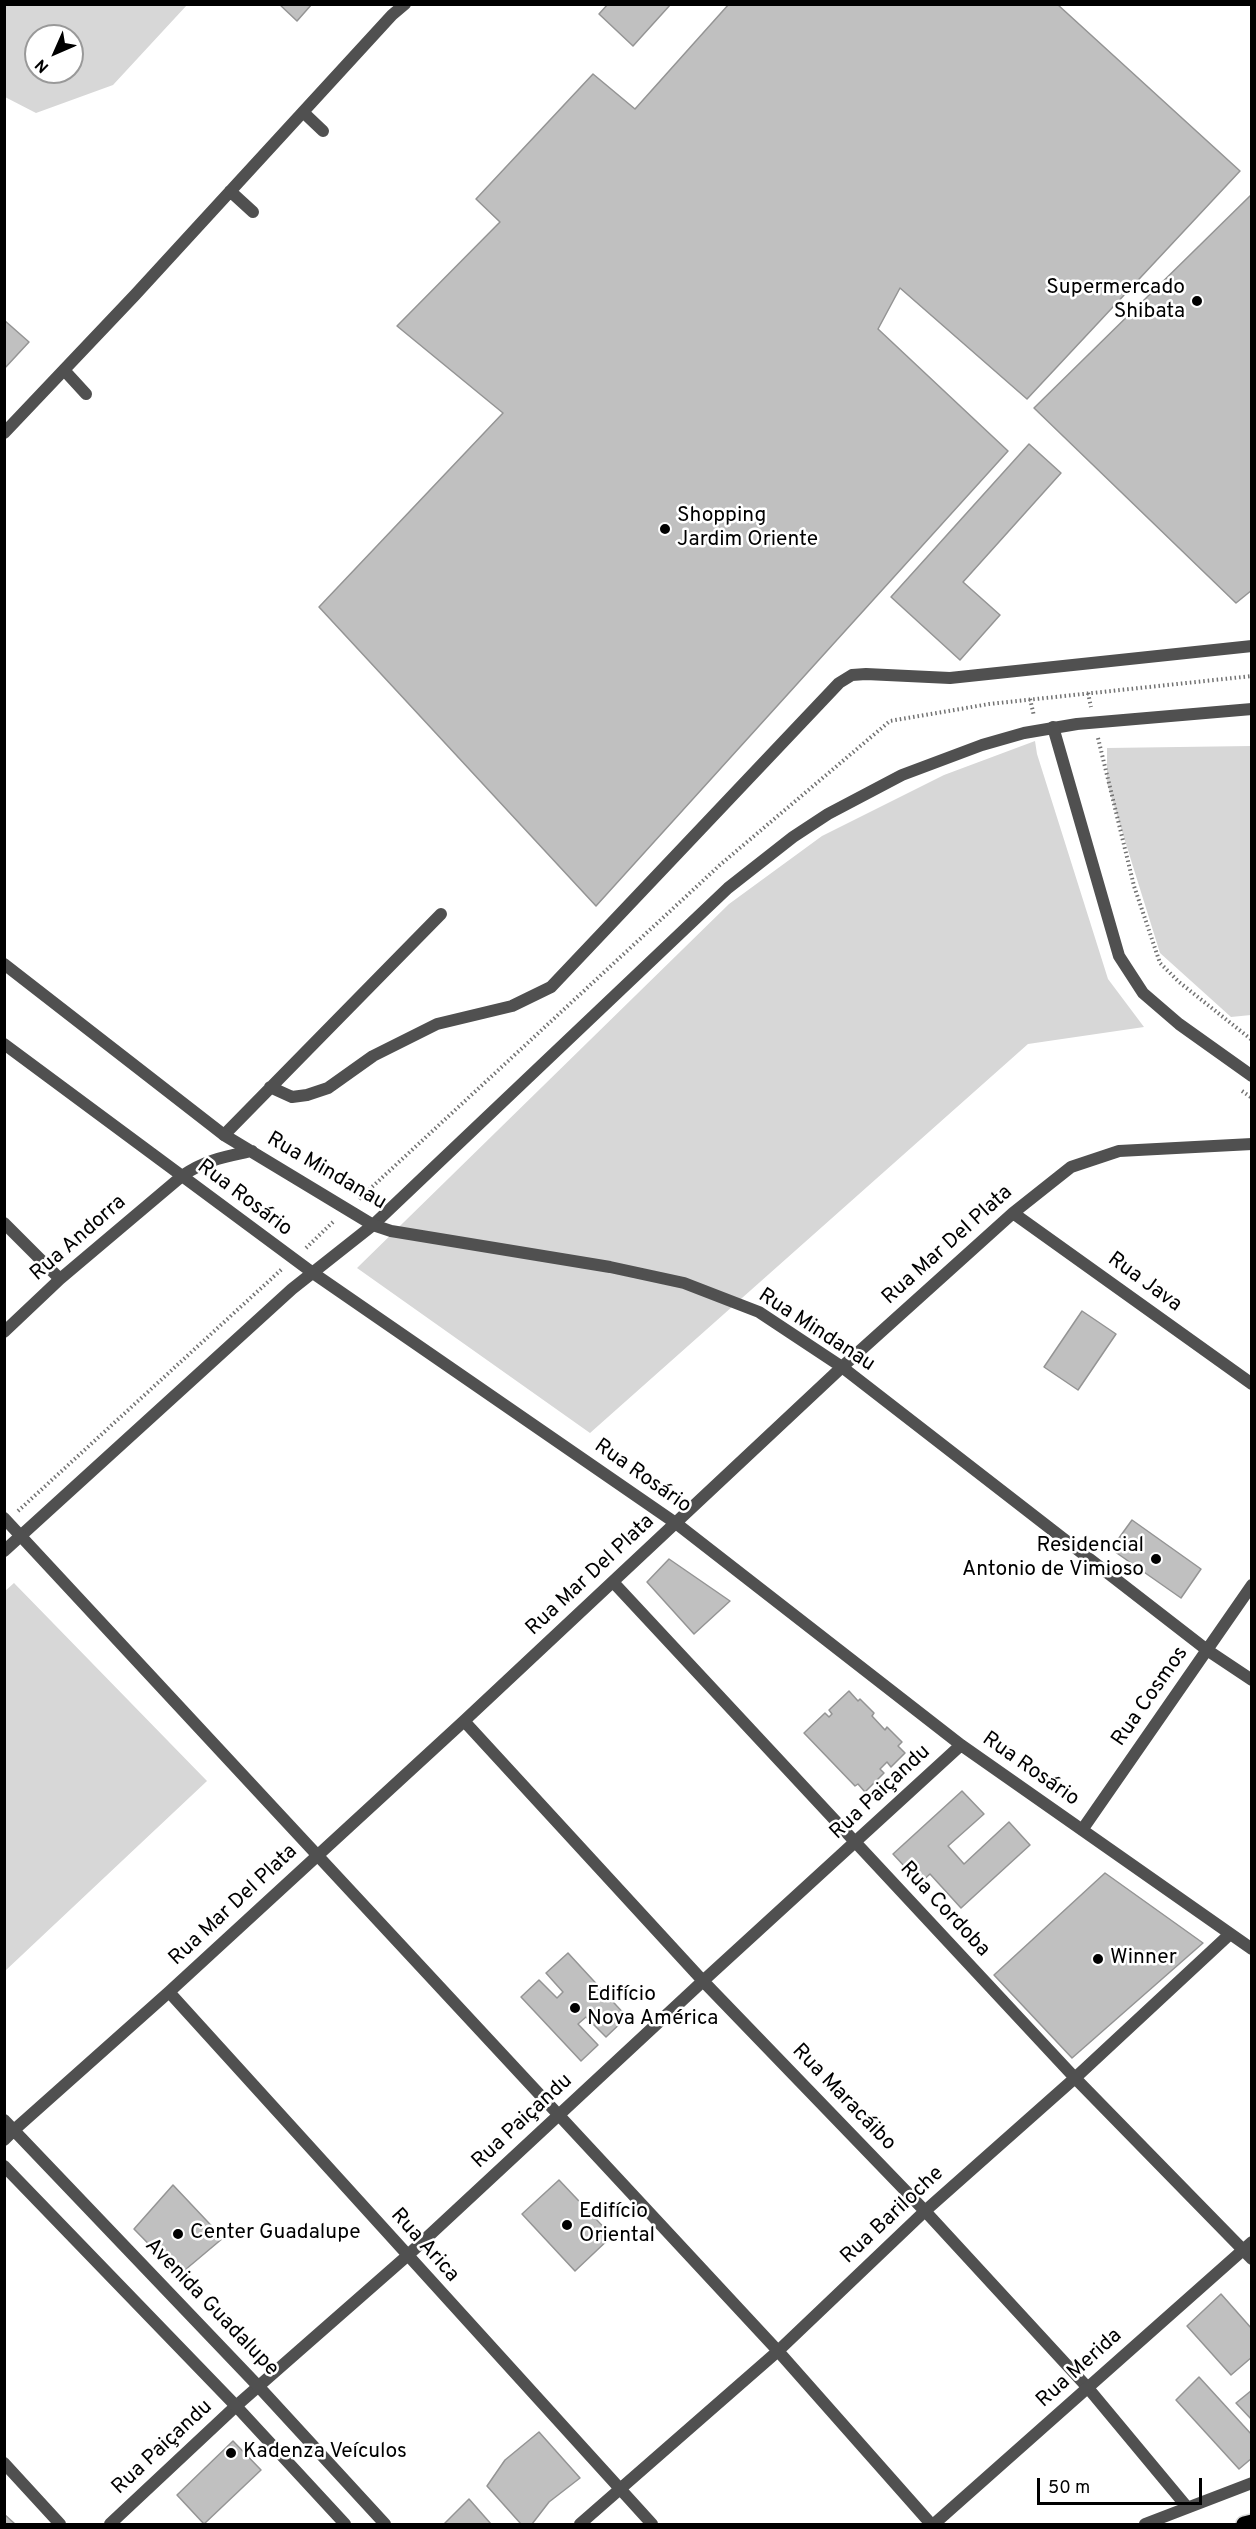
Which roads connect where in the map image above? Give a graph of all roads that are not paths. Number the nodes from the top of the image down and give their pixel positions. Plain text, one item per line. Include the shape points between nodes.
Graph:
1 (405, 4) edge
2 (303, 112) junction
3 (323, 131) dead end
4 (230, 191) junction
5 (252, 212) dead end
6 (64, 370) junction
7 (86, 394) dead end
8 (4, 433) edge
9 (1251, 646) edge
10 (1251, 709) edge
11 (1053, 727) junction
12 (441, 914) dead end
13 (4, 964) edge
14 (4, 1044) edge
15 (1251, 1076) edge
16 (270, 1087) junction
17 (224, 1134) junction
18 (1251, 1144) edge
19 (252, 1151) junction
20 (182, 1176) junction
21 (1013, 1213) junction
22 (4, 1223) edge
23 (373, 1225) junction
24 (313, 1273) junction
25 (60, 1280) junction
26 (4, 1332) edge
27 (842, 1367) junction
28 (1251, 1384) edge
29 (4, 1518) edge
30 (677, 1524) junction
31 (21, 1536) junction
32 (4, 1551) edge
33 (613, 1582) junction
34 (1251, 1585) edge
35 (1207, 1650) junction
36 (1251, 1680) edge
37 (464, 1721) junction
38 (961, 1745) junction
39 (1082, 1830) junction
40 (855, 1843) junction
41 (317, 1856) junction
42 (1230, 1934) junction
43 (1251, 1949) edge
44 (703, 1981) junction
45 (169, 1992) junction
46 (1075, 2078) junction
47 (559, 2115) junction
48 (4, 2120) edge
49 (14, 2130) junction
50 (4, 2140) edge
51 (4, 2166) edge
52 (925, 2211) junction
53 (1249, 2250) edge
54 (407, 2256) junction
55 (778, 2351) junction
56 (260, 2387) junction
57 (1088, 2388) junction
58 (236, 2406) junction
59 (4, 2463) edge
60 (1251, 2483) edge
61 (620, 2489) junction
62 (1187, 2507) junction
63 (1251, 2522) edge
64 (60, 2524) edge
65 (110, 2524) edge
66 (345, 2524) edge
67 (385, 2524) edge
68 (580, 2524) edge
69 (652, 2524) edge
70 (932, 2524) edge
71 (1145, 2524) edge
72 (1244, 2524) edge

1 - 2 street
2 - 3 street
2 - 4 street
4 - 5 street
4 - 6 street
6 - 7 street
6 - 8 street
9 - 16 street via 950,678 852,675 839,682 551,987 512,1006 437,1023 373,1056 328,1088 292,1097
10 - 11 street
11 - 15 street via 1119,956 1143,993
11 - 23 street via 982,745 902,775 793,837 728,888
12 - 16 street
13 - 17 street, Rua Mindanau
14 - 20 street, Rua Rosário
16 - 17 street
17 - 19 street, Rua Mindanau
18 - 21 street, Rua Mar Del Plata via 1119,1152 1071,1167
19 - 20 street, Rua Andorra via 199,1164
19 - 23 street, Rua Mindanau
20 - 24 street, Rua Rosário
20 - 25 street, Rua Andorra
21 - 27 street, Rua Mar Del Plata
21 - 28 street, Rua Java
22 - 25 street
23 - 24 street
23 - 27 street, Rua Mindanau via 684,1283 759,1312
24 - 30 street, Rua Rosário
24 - 31 street
25 - 26 street, Rua Andorra
27 - 30 street, Rua Mar Del Plata
27 - 35 street, Rua Mindanau
29 - 31 street
30 - 33 street, Rua Mar Del Plata
30 - 38 street, Rua Rosário
31 - 32 street
31 - 41 street
33 - 37 street, Rua Mar Del Plata
33 - 40 street, Rua Cordoba
34 - 35 street, Rua Cosmos
35 - 36 street, Rua Mindanau
35 - 39 street, Rua Cosmos
37 - 41 street, Rua Mar Del Plata
37 - 44 street, Rua Maracáibo
38 - 39 street, Rua Rosário
38 - 40 street, Rua Paiçandu
39 - 42 street, Rua Rosário
40 - 44 street, Rua Paiçandu
40 - 46 street, Rua Cordoba
41 - 45 street, Rua Mar Del Plata
41 - 47 street
42 - 43 street, Rua Rosário
42 - 46 street, Rua Bariloche
44 - 47 street, Rua Paiçandu
44 - 52 street, Rua Maracáibo
45 - 49 street, Rua Mar Del Plata
45 - 54 street, Rua Arica
46 - 52 street, Rua Bariloche
46 - 53 street, Rua Cordoba
47 - 54 street, Rua Paiçandu
47 - 55 street
48 - 49 street, Avenida Guadalupe
49 - 50 street, Rua Mar Del Plata
49 - 56 street, Avenida Guadalupe
51 - 58 street
52 - 55 street, Rua Bariloche
52 - 57 street, Rua Maracáibo
53 - 57 street, Rua Merida
54 - 56 street, Rua Paiçandu
54 - 61 street, Rua Arica
55 - 61 street, Rua Bariloche
55 - 70 street
56 - 58 street, Rua Paiçandu
56 - 67 street, Avenida Guadalupe
57 - 62 street, Rua Maracáibo
57 - 70 street, Rua Merida
58 - 65 street, Rua Paiçandu
58 - 66 street
59 - 64 street
60 - 62 street
61 - 68 street, Rua Bariloche
61 - 69 street, Rua Arica
62 - 71 street
63 - 72 main road

